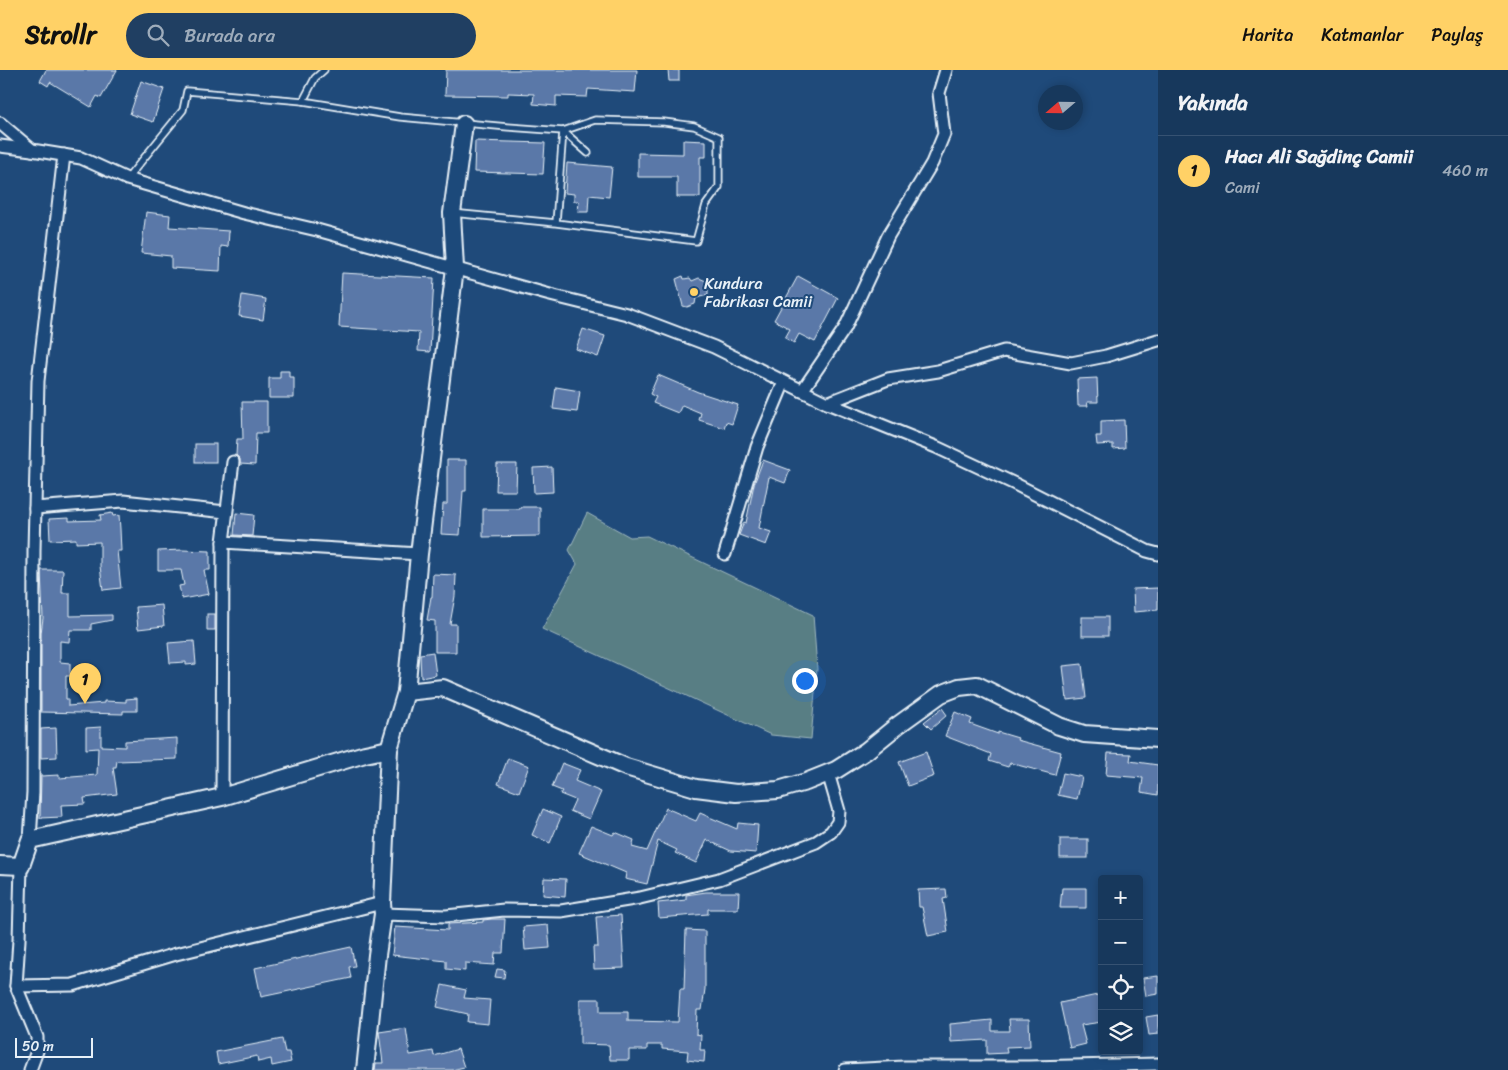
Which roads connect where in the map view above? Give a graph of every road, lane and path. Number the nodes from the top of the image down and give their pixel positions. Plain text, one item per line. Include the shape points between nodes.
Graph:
1 (324, 70) edge
2 (946, 70) edge
3 (303, 101) junction
4 (0, 124) edge
5 (464, 124) junction
6 (563, 130) junction
7 (0, 146) edge
8 (32, 150) junction
9 (588, 153) dead end
10 (64, 155) junction
11 (127, 179) junction
12 (452, 213) junction
13 (556, 223) junction
14 (455, 268) junction
15 (1158, 340) edge
16 (784, 382) junction
17 (802, 390) junction
18 (827, 403) junction
19 (233, 462) dead end
20 (35, 508) junction
21 (226, 512) junction
22 (223, 542) junction
23 (420, 554) junction
24 (725, 554) dead end
25 (1158, 554) edge
26 (406, 692) junction
27 (1158, 739) edge
28 (389, 749) junction
29 (828, 773) junction
30 (222, 797) junction
31 (30, 840) junction
32 (0, 865) edge
33 (20, 866) junction
34 (383, 908) junction
35 (16, 986) junction
36 (1158, 1064) edge
37 (30, 1070) edge
38 (366, 1070) edge
39 (846, 1070) edge

1 - 3 lane via 315,78
2 - 17 street via 938,93 944,134 932,163 888,236 846,328
3 - 5 lane
3 - 11 lane via 187,91 183,110
4 - 8 street
5 - 6 lane
5 - 12 street
6 - 9 lane
6 - 13 lane
6 - 13 lane via 595,120 694,126 719,137 719,187 706,205 696,241
7 - 8 street
8 - 10 street
10 - 11 street via 80,158
10 - 20 street via 38,380
11 - 14 street
12 - 13 lane
12 - 14 street
14 - 16 street via 627,314 714,347
14 - 23 street
15 - 18 street via 1071,363 1004,351 938,372 888,379
16 - 17 street
16 - 24 street via 757,447
17 - 18 street
18 - 25 street via 936,446
19 - 21 street
20 - 21 street via 123,501
20 - 31 street
21 - 22 street
22 - 23 street
22 - 30 street
23 - 26 street
26 - 28 street
26 - 29 street via 443,688 626,767 696,788 736,793 778,790
27 - 29 street via 1084,734 1059,726 977,685 941,694 866,751
28 - 30 street
28 - 34 street
29 - 34 street via 839,811 838,822 831,832 816,842 719,879 640,898 561,911 504,910 446,916
30 - 31 street
31 - 33 street
32 - 33 street
33 - 35 street
34 - 35 street via 176,954 73,984
34 - 38 street
35 - 37 street via 37,1037 37,1051
36 - 39 street

